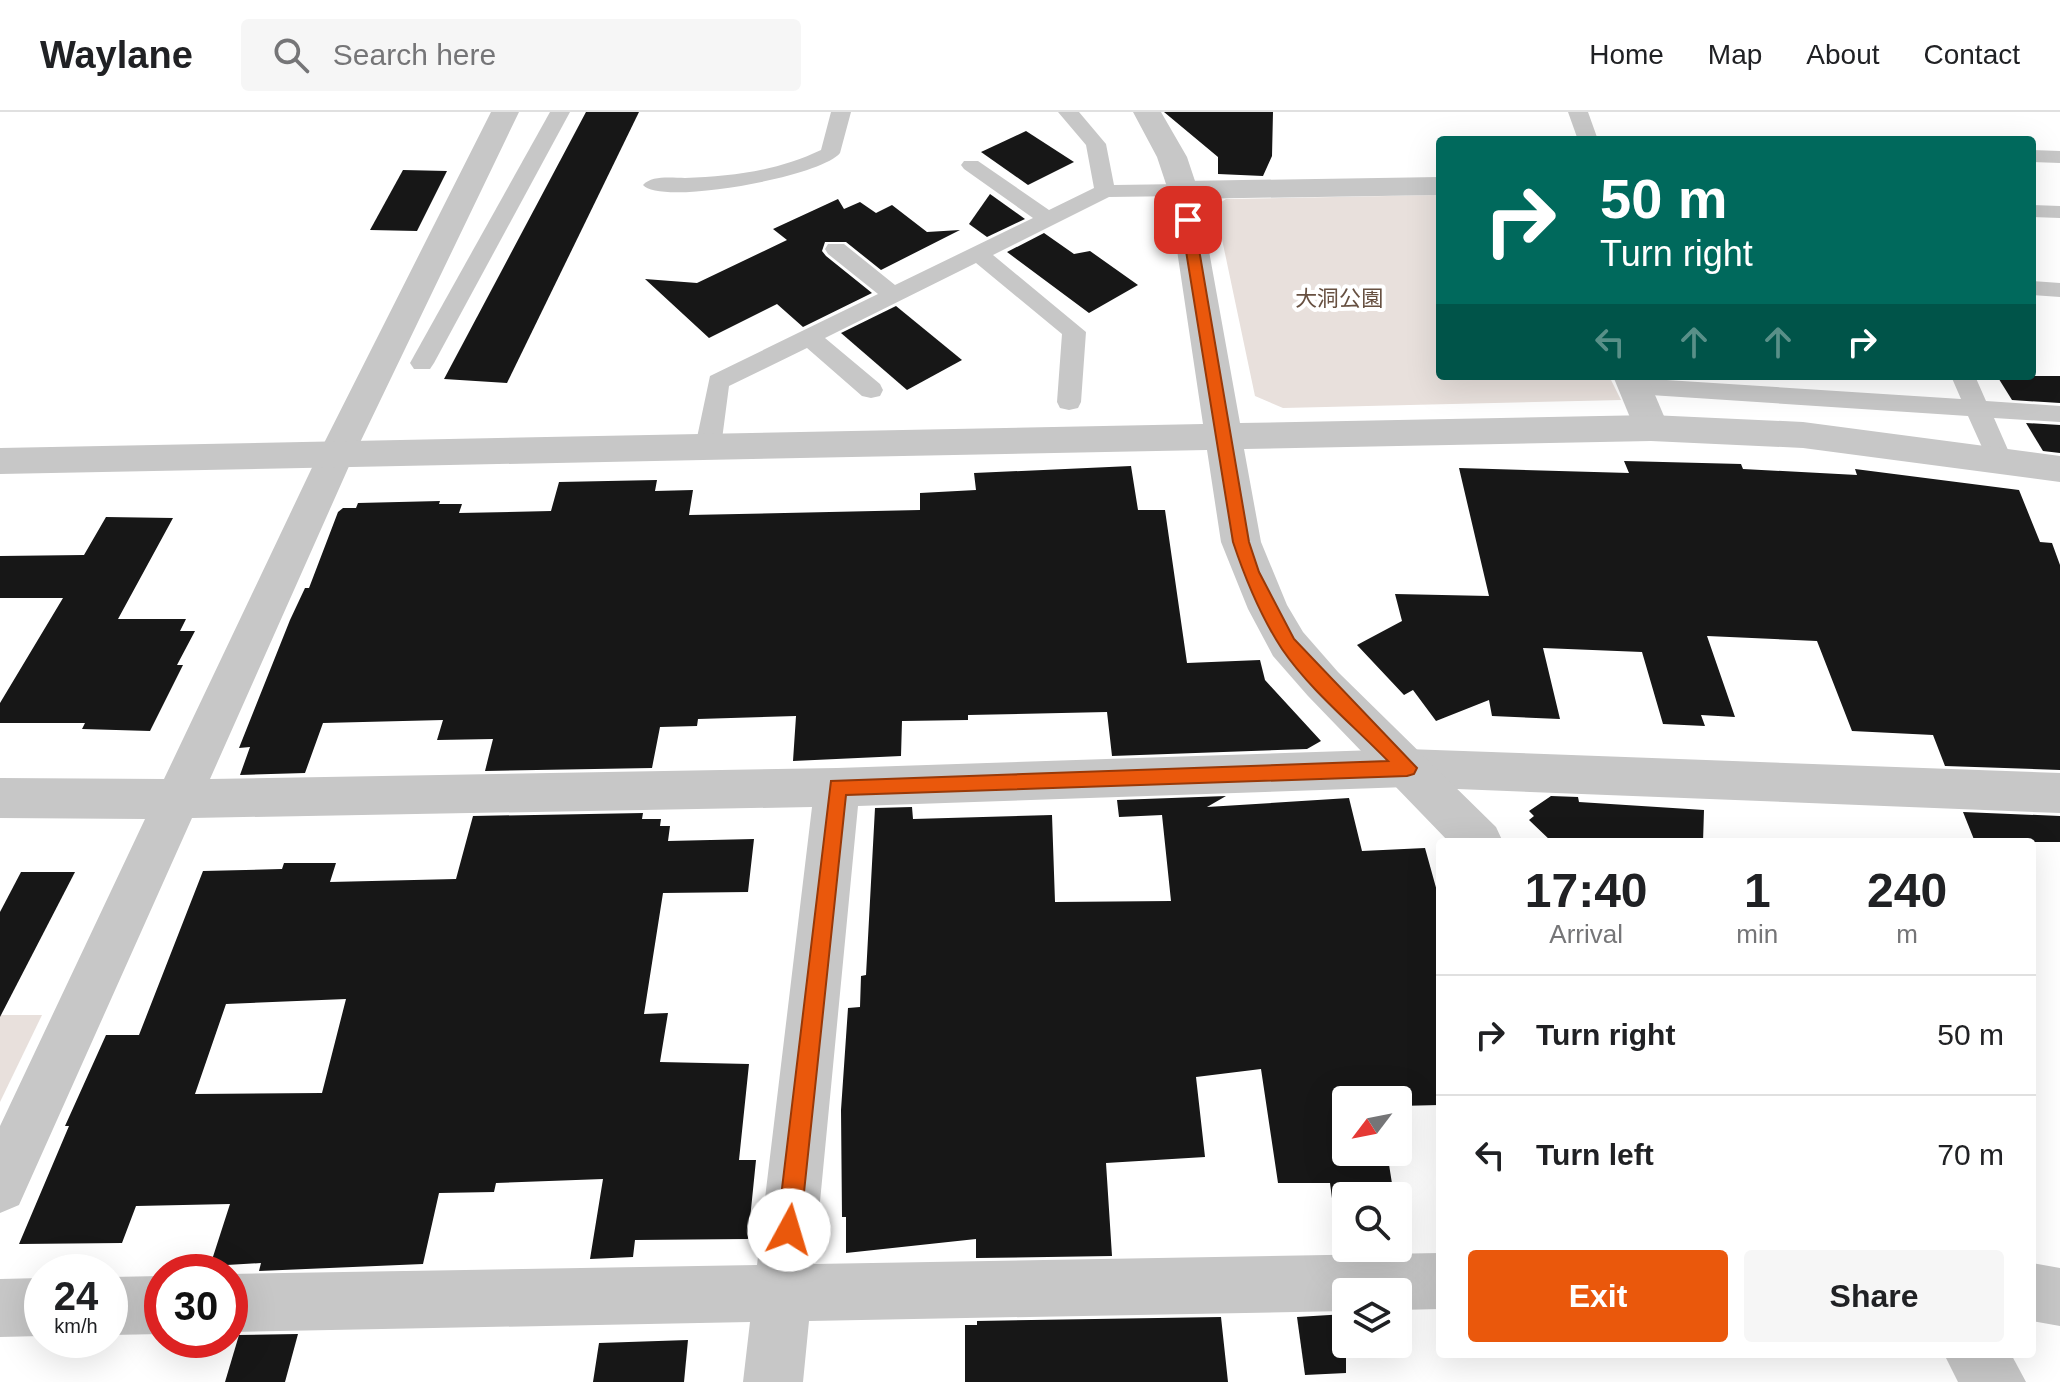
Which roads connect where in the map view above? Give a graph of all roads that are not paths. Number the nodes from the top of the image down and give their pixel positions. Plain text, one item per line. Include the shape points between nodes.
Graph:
1 (505, 112) edge
2 (560, 112) edge
3 (841, 112) edge
4 (1068, 112) edge
5 (1147, 112) edge
6 (1578, 112) edge
7 (1587, 136) edge
8 (2036, 156) edge
9 (2060, 157) edge
10 (971, 165) dead end
11 (653, 185) dead end
12 (1436, 186) edge
13 (1183, 190) junction
14 (1105, 191) junction
15 (2036, 211) edge
16 (2060, 212) edge
17 (1048, 219) junction
18 (836, 249) dead end
19 (978, 254) junction
20 (421, 282) junction
21 (465, 285) junction
22 (2036, 288) edge
23 (2060, 290) edge
24 (893, 295) junction
25 (809, 337) junction
26 (422, 363) dead end
27 (1965, 380) edge
28 (1633, 381) edge
29 (871, 390) dead end
30 (1069, 402) dead end
31 (1979, 410) junction
32 (2060, 414) edge
33 (1651, 428) junction
34 (1223, 436) junction
35 (708, 447) junction
36 (336, 455) junction
37 (1999, 459) junction
38 (0, 461) edge
39 (2060, 469) edge
40 (1407, 768) junction
41 (837, 787) junction
42 (2060, 793) edge
43 (0, 798) edge
44 (179, 799) junction
45 (1476, 838) edge
46 (0, 1186) edge
47 (1436, 1281) edge
48 (782, 1293) junction
49 (2036, 1293) edge
50 (2060, 1297) edge
51 (248, 1303) edge
52 (24, 1307) edge
53 (0, 1308) edge
54 (1976, 1358) edge
55 (773, 1382) edge
56 (1996, 1382) edge

1 - 20 street
2 - 21 lane
3 - 11 lane via 830,153 810,164 751,178
4 - 14 lane via 1096,144
5 - 13 street
6 - 7 lane
8 - 9 lane
10 - 17 lane
12 - 13 street
13 - 14 lane
13 - 34 street
14 - 17 lane
15 - 16 lane
17 - 19 lane
18 - 24 lane
19 - 24 lane
19 - 30 lane via 1074,332
20 - 21 lane
20 - 36 street
21 - 26 lane
22 - 23 lane
24 - 25 lane
25 - 29 lane
25 - 35 lane via 718,382
27 - 31 lane
28 - 31 lane
28 - 33 street
31 - 32 lane
31 - 37 lane
33 - 34 street
33 - 37 street via 1803,435
34 - 35 street
34 - 40 street via 1241,542 1268,609 1288,644
35 - 36 street
36 - 38 street
36 - 44 street
37 - 39 street
40 - 41 street
40 - 42 street
40 - 45 street
41 - 44 street
41 - 48 street
43 - 44 street
44 - 46 street
47 - 48 street
48 - 51 street
48 - 55 street
49 - 50 street
52 - 53 street
54 - 56 street

